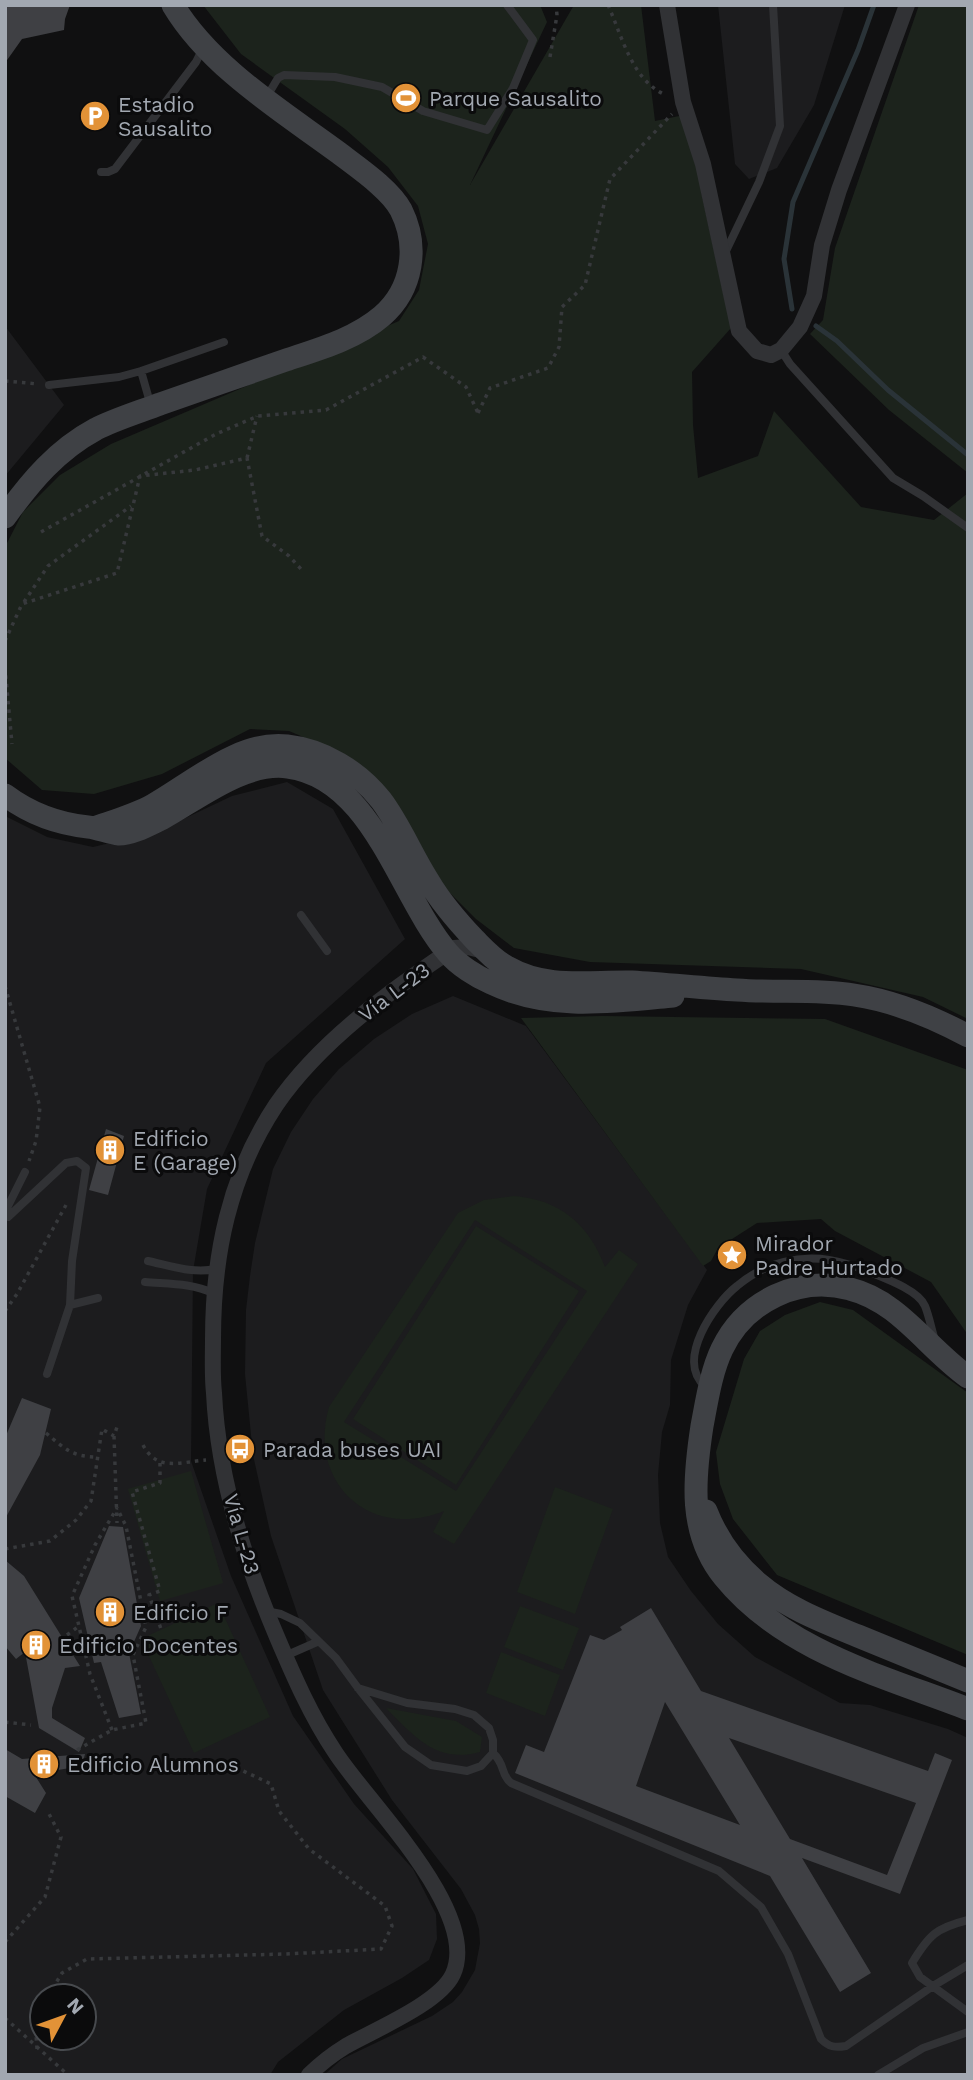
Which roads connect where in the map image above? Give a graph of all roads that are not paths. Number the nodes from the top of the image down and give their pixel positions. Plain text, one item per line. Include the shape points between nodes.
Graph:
1 (173, 5) edge
2 (507, 5) edge
3 (667, 5) edge
4 (773, 5) edge
5 (907, 5) edge
6 (204, 46) junction
7 (266, 98) junction
8 (101, 172) dead end
9 (722, 258) junction
10 (225, 342) dead end
11 (781, 350) junction
12 (141, 372) junction
13 (48, 385) road end
14 (151, 407) junction
15 (5, 517) edge
16 (968, 528) edge
17 (5, 794) edge
18 (94, 828) junction
19 (301, 915) dead end
20 (456, 921) junction
21 (327, 951) dead end
22 (447, 952) junction
23 (486, 952) junction
24 (739, 990) junction
25 (968, 1036) edge
26 (25, 1172) road end
27 (5, 1213) edge
28 (148, 1261) dead end
29 (216, 1269) junction
30 (145, 1282) dead end
31 (213, 1293) junction
32 (98, 1298) dead end
33 (70, 1305) junction
34 (47, 1374) dead end
35 (968, 1377) edge
36 (696, 1482) junction
37 (266, 1611) junction
38 (317, 1642) junction
39 (285, 1656) junction
40 (968, 1681) edge
41 (358, 1688) junction
42 (968, 1709) edge
43 (492, 1753) junction
44 (968, 1920) edge
45 (968, 1965) edge
46 (933, 1986) junction
47 (968, 2012) edge
48 (968, 2032) edge
49 (309, 2075) edge
50 (878, 2075) edge

1 - 6 main road
2 - 7 lane via 533,40 513,88 487,130 423,111 382,87 335,77 284,75
3 - 9 street via 683,102 703,164
4 - 9 lane via 780,126
5 - 11 street via 839,190 822,246 814,296 800,327
6 - 7 main road
6 - 8 lane via 115,169
7 - 14 main road via 376,183 400,208 410,231 410,271 399,296 364,330
9 - 11 street via 739,331 757,351 771,355
10 - 12 lane
11 - 16 lane via 893,478
12 - 13 lane
12 - 14 lane
14 - 15 main road via 95,430 57,456 37,474
17 - 18 main road via 40,815
18 - 20 main road via 153,805 230,758 284,746 312,751 344,765 380,799
18 - 22 main road via 119,834 147,827 245,771 277,766 302,769 330,782 363,815
19 - 21 lane
20 - 22 street, Vía L-23 via 456,938
20 - 23 main road
22 - 23 street, Vía L-23 via 459,946
22 - 24 main road via 490,983 568,1003
22 - 29 street, Vía L-23 via 334,1039 282,1097 236,1183
23 - 24 main road via 507,967 552,982
24 - 25 main road via 853,995 928,1014
26 - 27 lane
27 - 33 lane via 8,1217 66,1163 77,1161 86,1168
28 - 29 lane via 191,1270
29 - 31 street, Vía L-23
30 - 31 lane via 189,1285
31 - 37 street, Vía L-23 via 214,1394 222,1458 244,1552
32 - 33 lane
33 - 34 lane
35 - 36 main road via 893,1311 866,1294 835,1286 804,1286 781,1293 737,1325 721,1352 709,1390
36 - 40 main road via 716,1533 760,1586 824,1622
36 - 42 main road via 697,1518 708,1553 753,1607 850,1665
37 - 38 lane via 300,1623
37 - 39 street, Vía L-23
38 - 39 lane
38 - 41 lane via 336,1658
39 - 49 street, Vía L-23 via 336,1755 427,1874 446,1907 457,1954 453,1973 442,1988 342,2048
41 - 43 lane via 407,1703 474,1715 489,1728
41 - 43 lane via 405,1747 430,1765 467,1771 481,1766
43 - 46 lane via 501,1760 504,1777 511,1783 719,1871 761,1907 788,1954 821,2039 828,2046 846,2046
44 - 46 lane via 943,1926 927,1939 912,1963 920,1977
45 - 46 lane
46 - 47 lane
48 - 50 lane via 923,2048

